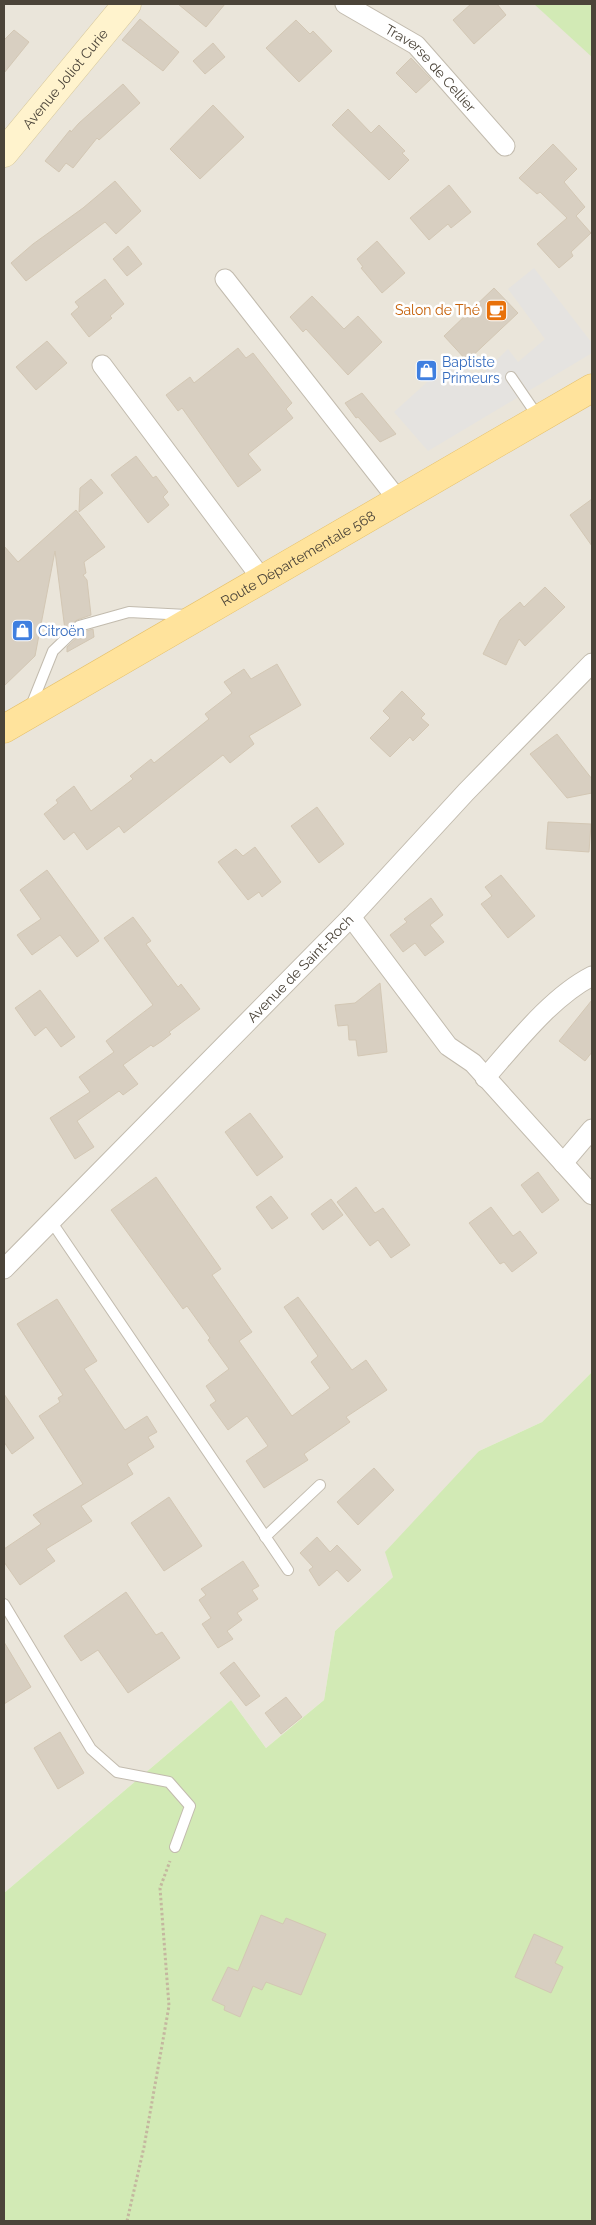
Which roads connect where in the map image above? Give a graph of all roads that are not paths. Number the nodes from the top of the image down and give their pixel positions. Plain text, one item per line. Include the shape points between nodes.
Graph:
1 (127, 4) edge
2 (345, 4) edge
3 (504, 146) dead end
4 (4, 153) edge
5 (225, 279) dead end
6 (102, 365) dead end
7 (511, 376) dead end
8 (592, 388) edge
9 (540, 418) junction
10 (398, 500) junction
11 (262, 579) junction
12 (198, 616) junction
13 (592, 663) edge
14 (28, 715) junction
15 (4, 728) edge
16 (351, 917) junction
17 (592, 976) edge
18 (485, 1078) junction
19 (592, 1129) edge
20 (563, 1163) junction
21 (592, 1195) edge
22 (51, 1220) junction
23 (4, 1269) edge
24 (320, 1485) dead end
25 (265, 1537) junction
26 (288, 1570) dead end
27 (4, 1604) edge
28 (175, 1847) road end

1 - 4 street, Avenue Joliot Curie
2 - 3 street, Traverse de Cellier via 416,45
5 - 10 street
6 - 11 street
7 - 9 lane
8 - 9 main road, Route Départementale 568
9 - 10 main road, Route Départementale 568
10 - 11 main road, Route Départementale 568
11 - 12 main road, Route Départementale 568
12 - 14 main road, Route Départementale 568
12 - 14 lane via 129,612 79,626 53,652
13 - 16 street, Avenue de Saint-Roch via 466,792
14 - 15 main road, Route Départementale 568
16 - 18 street via 448,1046 473,1063
16 - 22 street, Avenue de Saint-Roch
17 - 18 street via 540,1016
18 - 20 street
19 - 20 street
20 - 21 street
22 - 23 street, Avenue de Saint-Roch
22 - 25 lane
24 - 25 lane
25 - 26 lane
27 - 28 lane via 91,1749 117,1772 169,1782 190,1806

